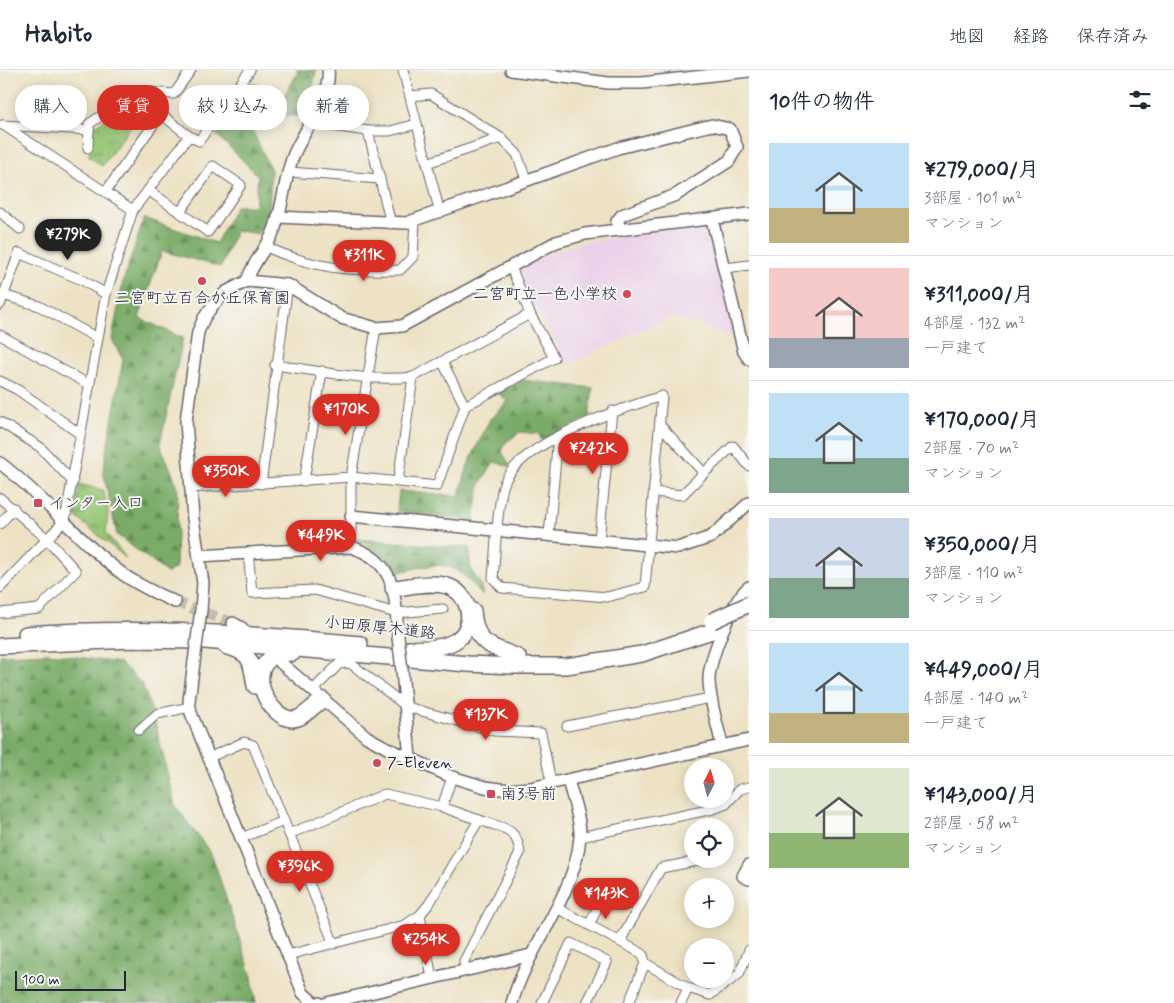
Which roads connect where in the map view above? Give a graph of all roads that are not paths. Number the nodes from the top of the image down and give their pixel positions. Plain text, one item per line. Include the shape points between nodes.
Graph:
1 (191, 70) edge
2 (250, 70) edge
3 (328, 70) edge
4 (403, 70) edge
5 (514, 70) edge
6 (749, 71) edge
7 (673, 75) edge
8 (326, 85) edge
9 (410, 96) junction
10 (417, 124) junction
11 (1, 125) edge
12 (88, 130) junction
13 (306, 130) edge
14 (361, 130) edge
15 (368, 131) junction
16 (189, 136) junction
17 (501, 138) junction
18 (88, 148) dead end
19 (427, 164) junction
20 (289, 172) junction
21 (380, 179) junction
22 (526, 180) junction
23 (148, 190) junction
24 (106, 191) junction
25 (133, 210) junction
26 (0, 212) edge
27 (180, 212) junction
28 (440, 213) junction
29 (749, 214) edge
30 (278, 217) junction
31 (712, 219) junction
32 (416, 221) junction
33 (391, 224) junction
34 (20, 229) dead end
35 (622, 230) junction
36 (264, 246) junction
37 (749, 265) edge
38 (511, 267) junction
39 (725, 268) junction
40 (247, 281) junction
41 (288, 285) junction
42 (106, 294) junction
43 (2, 295) edge
44 (0, 305) edge
45 (530, 314) junction
46 (376, 328) junction
47 (0, 335) edge
48 (97, 338) junction
49 (749, 359) edge
50 (443, 362) junction
51 (275, 365) junction
52 (322, 372) junction
53 (413, 377) junction
54 (367, 378) junction
55 (0, 381) edge
56 (88, 384) junction
57 (466, 406) junction
58 (612, 411) junction
59 (0, 422) edge
60 (660, 425) junction
61 (80, 434) junction
62 (558, 436) junction
63 (0, 463) edge
64 (749, 466) edge
65 (704, 473) junction
66 (352, 477) junction
67 (304, 481) junction
68 (398, 481) junction
69 (73, 482) junction
70 (260, 484) junction
71 (190, 488) junction
72 (654, 492) junction
73 (0, 498) edge
74 (749, 503) edge
75 (14, 508) junction
76 (352, 516) junction
77 (65, 520) junction
78 (0, 524) edge
79 (498, 530) junction
80 (549, 535) junction
81 (47, 539) junction
82 (599, 540) junction
83 (649, 545) junction
84 (351, 547) junction
85 (248, 552) junction
86 (199, 556) junction
87 (749, 587) edge
88 (0, 588) edge
89 (393, 588) junction
90 (175, 602) tunnel mouth
91 (749, 604) edge
92 (443, 609) dead end
93 (0, 612) edge
94 (396, 613) junction
95 (749, 614) edge
96 (713, 625) junction
97 (0, 636) edge
98 (205, 641) junction
99 (0, 646) edge
100 (409, 649) junction
101 (364, 654) junction
102 (518, 657) junction
103 (281, 663) dead end
104 (318, 696) junction
105 (711, 698) junction
106 (190, 707) junction
107 (407, 707) junction
108 (567, 726) dead end
109 (139, 730) dead end
110 (749, 740) edge
111 (722, 745) junction
112 (208, 758) junction
113 (410, 758) junction
114 (452, 777) junction
115 (568, 780) junction
116 (551, 782) junction
117 (749, 787) edge
118 (442, 807) junction
119 (479, 820) junction
120 (284, 821) junction
121 (289, 834) junction
122 (580, 836) junction
123 (241, 838) junction
124 (684, 864) edge
125 (749, 865) edge
126 (749, 879) edge
127 (557, 908) junction
128 (639, 908) junction
129 (420, 914) junction
130 (589, 925) junction
131 (620, 942) junction
132 (334, 944) junction
133 (749, 950) edge
134 (288, 955) junction
135 (531, 955) junction
136 (645, 963) junction
137 (465, 970) junction
138 (432, 978) junction
139 (734, 978) edge
140 (684, 986) edge
141 (688, 988) joint
142 (720, 988) edge
143 (314, 1003) edge
144 (319, 1003) edge
145 (327, 1003) edge
146 (512, 1003) edge
147 (542, 1003) edge
148 (587, 1003) edge
149 (629, 1003) edge
150 (681, 1003) edge

1 - 12 street via 174,94 137,91 89,124
2 - 16 street via 198,141
3 - 8 street
4 - 9 street
5 - 7 street via 608,83
6 - 7 street
9 - 10 street
9 - 17 street via 431,94
10 - 15 street
10 - 19 street
11 - 12 street
11 - 24 street
12 - 18 street
13 - 20 street
14 - 15 street
15 - 21 street
16 - 23 street
16 - 24 street via 161,114
17 - 19 street
17 - 22 street via 517,154
19 - 28 street
20 - 21 street
20 - 30 street
21 - 33 street
22 - 28 street
22 - 35 street via 618,148 712,125 730,128 737,147 729,161 676,196 622,215 617,221
23 - 25 street
23 - 27 street
24 - 25 street
25 - 42 street
26 - 34 street
27 - 27 street via 208,232 241,185 213,166
28 - 32 street
29 - 31 street
30 - 33 street
30 - 36 street via 272,236
31 - 35 street
31 - 39 street
32 - 33 street
32 - 36 street via 413,257 400,270 349,271 294,260
35 - 38 street via 584,234 556,242
36 - 40 street
37 - 39 street
38 - 45 street
38 - 46 street via 402,326
39 - 49 street via 744,352
40 - 41 street
40 - 71 street via 219,298 198,332 186,421
41 - 46 street via 341,318
41 - 51 street
42 - 43 street via 19,253
42 - 48 street
43 - 44 street
43 - 48 street via 39,306
45 - 50 street
45 - 57 street via 554,358
46 - 54 street
47 - 56 street
48 - 56 street
50 - 53 street
50 - 57 street
51 - 52 street
51 - 70 street
52 - 54 street
52 - 67 street
53 - 54 street
53 - 68 street
54 - 66 street
55 - 61 street
56 - 61 street
57 - 68 street via 437,486
58 - 60 street via 662,396
58 - 62 street
58 - 82 street
59 - 69 street via 40,447
60 - 65 street
60 - 72 street
61 - 69 street
62 - 79 street via 515,466 503,485
62 - 80 street
63 - 77 street
64 - 65 street via 733,446
65 - 72 street via 682,495
66 - 67 street
66 - 68 street
66 - 76 street
67 - 70 street
69 - 77 street
70 - 71 street
71 - 86 street
72 - 83 street
73 - 75 street
74 - 83 street via 711,537 678,548
75 - 78 street
75 - 81 street
76 - 79 street
76 - 84 street
77 - 81 street
77 - 90 street via 124,575
79 - 80 street
79 - 83 street via 493,578 502,588 607,597 630,593 645,587
80 - 82 street
81 - 88 street
81 - 93 street via 76,571 38,608
82 - 83 street
84 - 85 street
84 - 89 street via 375,557 388,572
85 - 86 street
85 - 94 street via 252,592 315,590
86 - 106 street, bridge via 203,583
87 - 105 street via 734,605 710,670
89 - 94 street
89 - 100 highway via 446,585 456,590 467,603 468,622 459,638 440,646
89 - 102 highway via 433,579 461,586 472,603 474,624 481,640
91 - 96 highway, 小田原厚木道路, bridge
92 - 94 street
94 - 107 street, bridge
95 - 96 highway, 小田原厚木道路
96 - 101 highway, 小田原厚木道路 via 642,654 566,666 514,666
96 - 102 highway, 小田原厚木道路 via 602,653
97 - 100 highway, 小田原厚木道路 via 123,630 188,631
98 - 99 highway, 小田原厚木道路 via 131,640
98 - 101 highway, 小田原厚木道路
98 - 104 highway via 244,653 253,666 258,697 282,723 306,722 318,710
100 - 102 highway, 小田原厚木道路
101 - 104 highway via 286,652 269,660 263,667 261,690 277,712 284,716 298,718
103 - 104 street
104 - 107 street via 340,664 350,663
104 - 113 street via 368,737
105 - 108 street
105 - 111 street
106 - 109 street via 157,714
106 - 112 street
107 - 113 street
107 - 116 street via 494,731 541,733
110 - 111 street
111 - 115 street
112 - 120 street via 244,742 253,745
112 - 123 street
113 - 114 street
114 - 116 street via 509,790
114 - 118 street
115 - 116 street
115 - 122 street
117 - 122 street via 740,788 726,804 713,809
118 - 119 street
118 - 121 street via 386,794
119 - 129 street
119 - 137 street via 512,832 519,839 520,853 464,961
120 - 121 street
120 - 123 street
121 - 132 street
122 - 127 street via 574,867
123 - 134 street
124 - 128 street via 661,868
125 - 126 street via 743,876
127 - 130 street
127 - 135 street
128 - 130 street via 606,891
128 - 131 street
129 - 132 street via 405,925
129 - 138 street
130 - 131 street
131 - 136 street via 643,954
132 - 134 street
133 - 139 street via 739,974
134 - 143 street via 303,993
135 - 137 street
135 - 146 street
136 - 140 street
136 - 149 street
137 - 138 street
138 - 145 street
141 - 142 street via 710,995
141 - 150 street
143 - 144 street
147 - 148 street via 571,943 607,962

